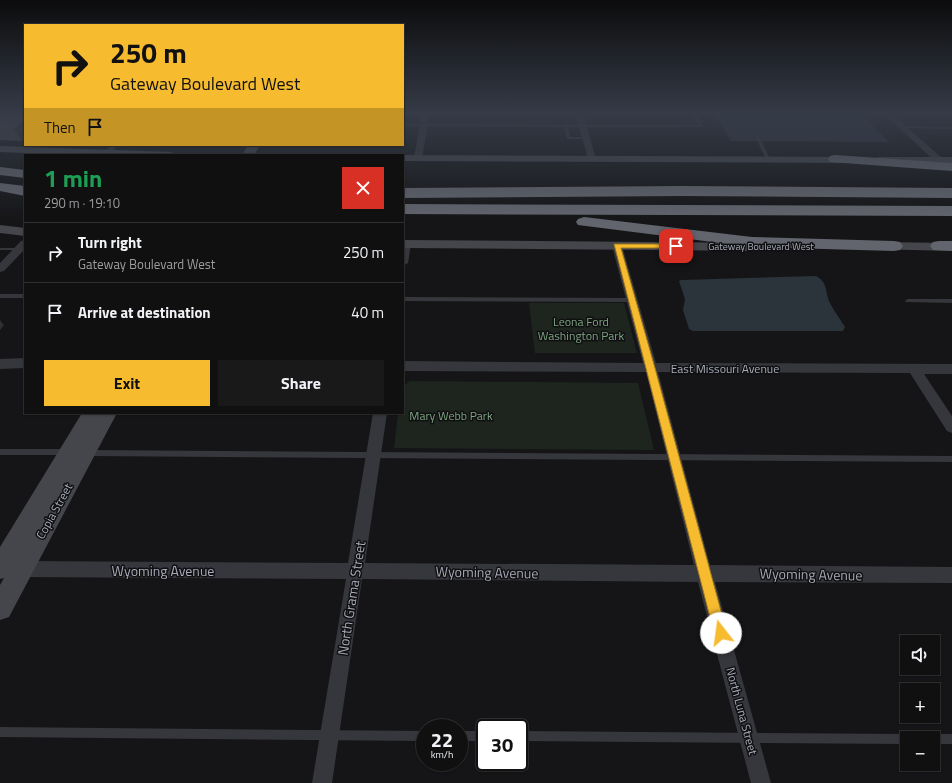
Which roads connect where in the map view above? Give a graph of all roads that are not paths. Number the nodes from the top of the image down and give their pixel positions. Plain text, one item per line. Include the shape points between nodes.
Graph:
1 (2, 150) edge
2 (110, 150) edge
3 (419, 150) edge
4 (589, 150) edge
5 (763, 150) edge
6 (928, 150) edge
7 (106, 154) edge
8 (24, 156) edge
9 (0, 157) edge
10 (404, 158) edge
11 (418, 158) junction
12 (592, 159) junction
13 (768, 159) junction
14 (835, 160) junction
15 (939, 160) junction
16 (952, 160) edge
17 (952, 167) edge
18 (0, 171) edge
19 (24, 174) edge
20 (404, 179) edge
21 (0, 188) edge
22 (24, 191) edge
23 (682, 191) junction
24 (404, 193) edge
25 (952, 193) edge
26 (0, 194) edge
27 (24, 196) edge
28 (404, 209) edge
29 (404, 209) edge
30 (952, 212) edge
31 (0, 229) edge
32 (24, 232) edge
33 (404, 244) edge
34 (22, 246) edge
35 (617, 246) junction
36 (894, 246) junction
37 (948, 246) edge
38 (0, 249) edge
39 (0, 269) edge
40 (0, 296) edge
41 (24, 296) edge
42 (404, 299) edge
43 (632, 300) junction
44 (908, 301) dead end
45 (952, 301) edge
46 (24, 363) edge
47 (0, 364) edge
48 (404, 366) edge
49 (651, 368) junction
50 (914, 369) junction
51 (952, 369) edge
52 (92, 414) edge
53 (107, 414) edge
54 (380, 414) edge
55 (952, 427) edge
56 (0, 452) edge
57 (77, 453) junction
58 (374, 454) junction
59 (673, 457) junction
60 (952, 459) edge
61 (0, 568) edge
62 (22, 569) junction
63 (355, 571) junction
64 (704, 573) junction
65 (952, 576) edge
66 (0, 608) edge
67 (0, 732) edge
68 (330, 735) junction
69 (416, 736) edge
70 (528, 736) edge
71 (749, 738) junction
72 (900, 739) edge
73 (940, 739) edge
74 (952, 739) edge
75 (322, 783) edge
76 (762, 783) edge

1 - 8 main road
2 - 7 street
3 - 11 street
4 - 12 street
5 - 13 lane
6 - 15 street
8 - 9 highway
10 - 11 main road
11 - 12 main road
12 - 13 main road
13 - 14 main road
14 - 15 main road
14 - 17 highway
15 - 16 main road
18 - 19 highway
20 - 23 highway via 607,185
21 - 22 highway
23 - 24 highway
23 - 25 highway
26 - 27 highway
28 - 30 highway
29 - 36 highway via 584,222 758,242
31 - 32 main road
33 - 35 main road, Gateway Boulevard West
34 - 38 lane
34 - 39 street
35 - 36 main road, Gateway Boulevard West
35 - 43 street, North Luna Street
36 - 37 main road, Gateway Boulevard West
40 - 41 lane
42 - 43 lane
43 - 49 street, North Luna Street
44 - 45 lane
46 - 47 street
48 - 49 street, East Missouri Avenue
49 - 50 street, East Missouri Avenue
49 - 59 street, North Luna Street
50 - 51 street, East Missouri Avenue
50 - 55 street
52 - 57 main road, Copia Street
53 - 57 main road, Copia Street
54 - 58 street, North Grama Street
56 - 57 lane
57 - 58 lane
57 - 61 main road, Copia Street
57 - 62 main road, Copia Street
58 - 59 lane
58 - 63 street, North Grama Street
59 - 60 lane
59 - 64 street, North Luna Street
62 - 63 street, Wyoming Avenue
62 - 66 main road, Copia Street
63 - 64 street, Wyoming Avenue
63 - 68 street, North Grama Street
64 - 65 street, Wyoming Avenue
64 - 71 street, North Luna Street
67 - 68 lane
68 - 69 lane
68 - 75 street, North Grama Street
70 - 71 lane
71 - 72 lane
71 - 76 street, North Luna Street
73 - 74 lane

